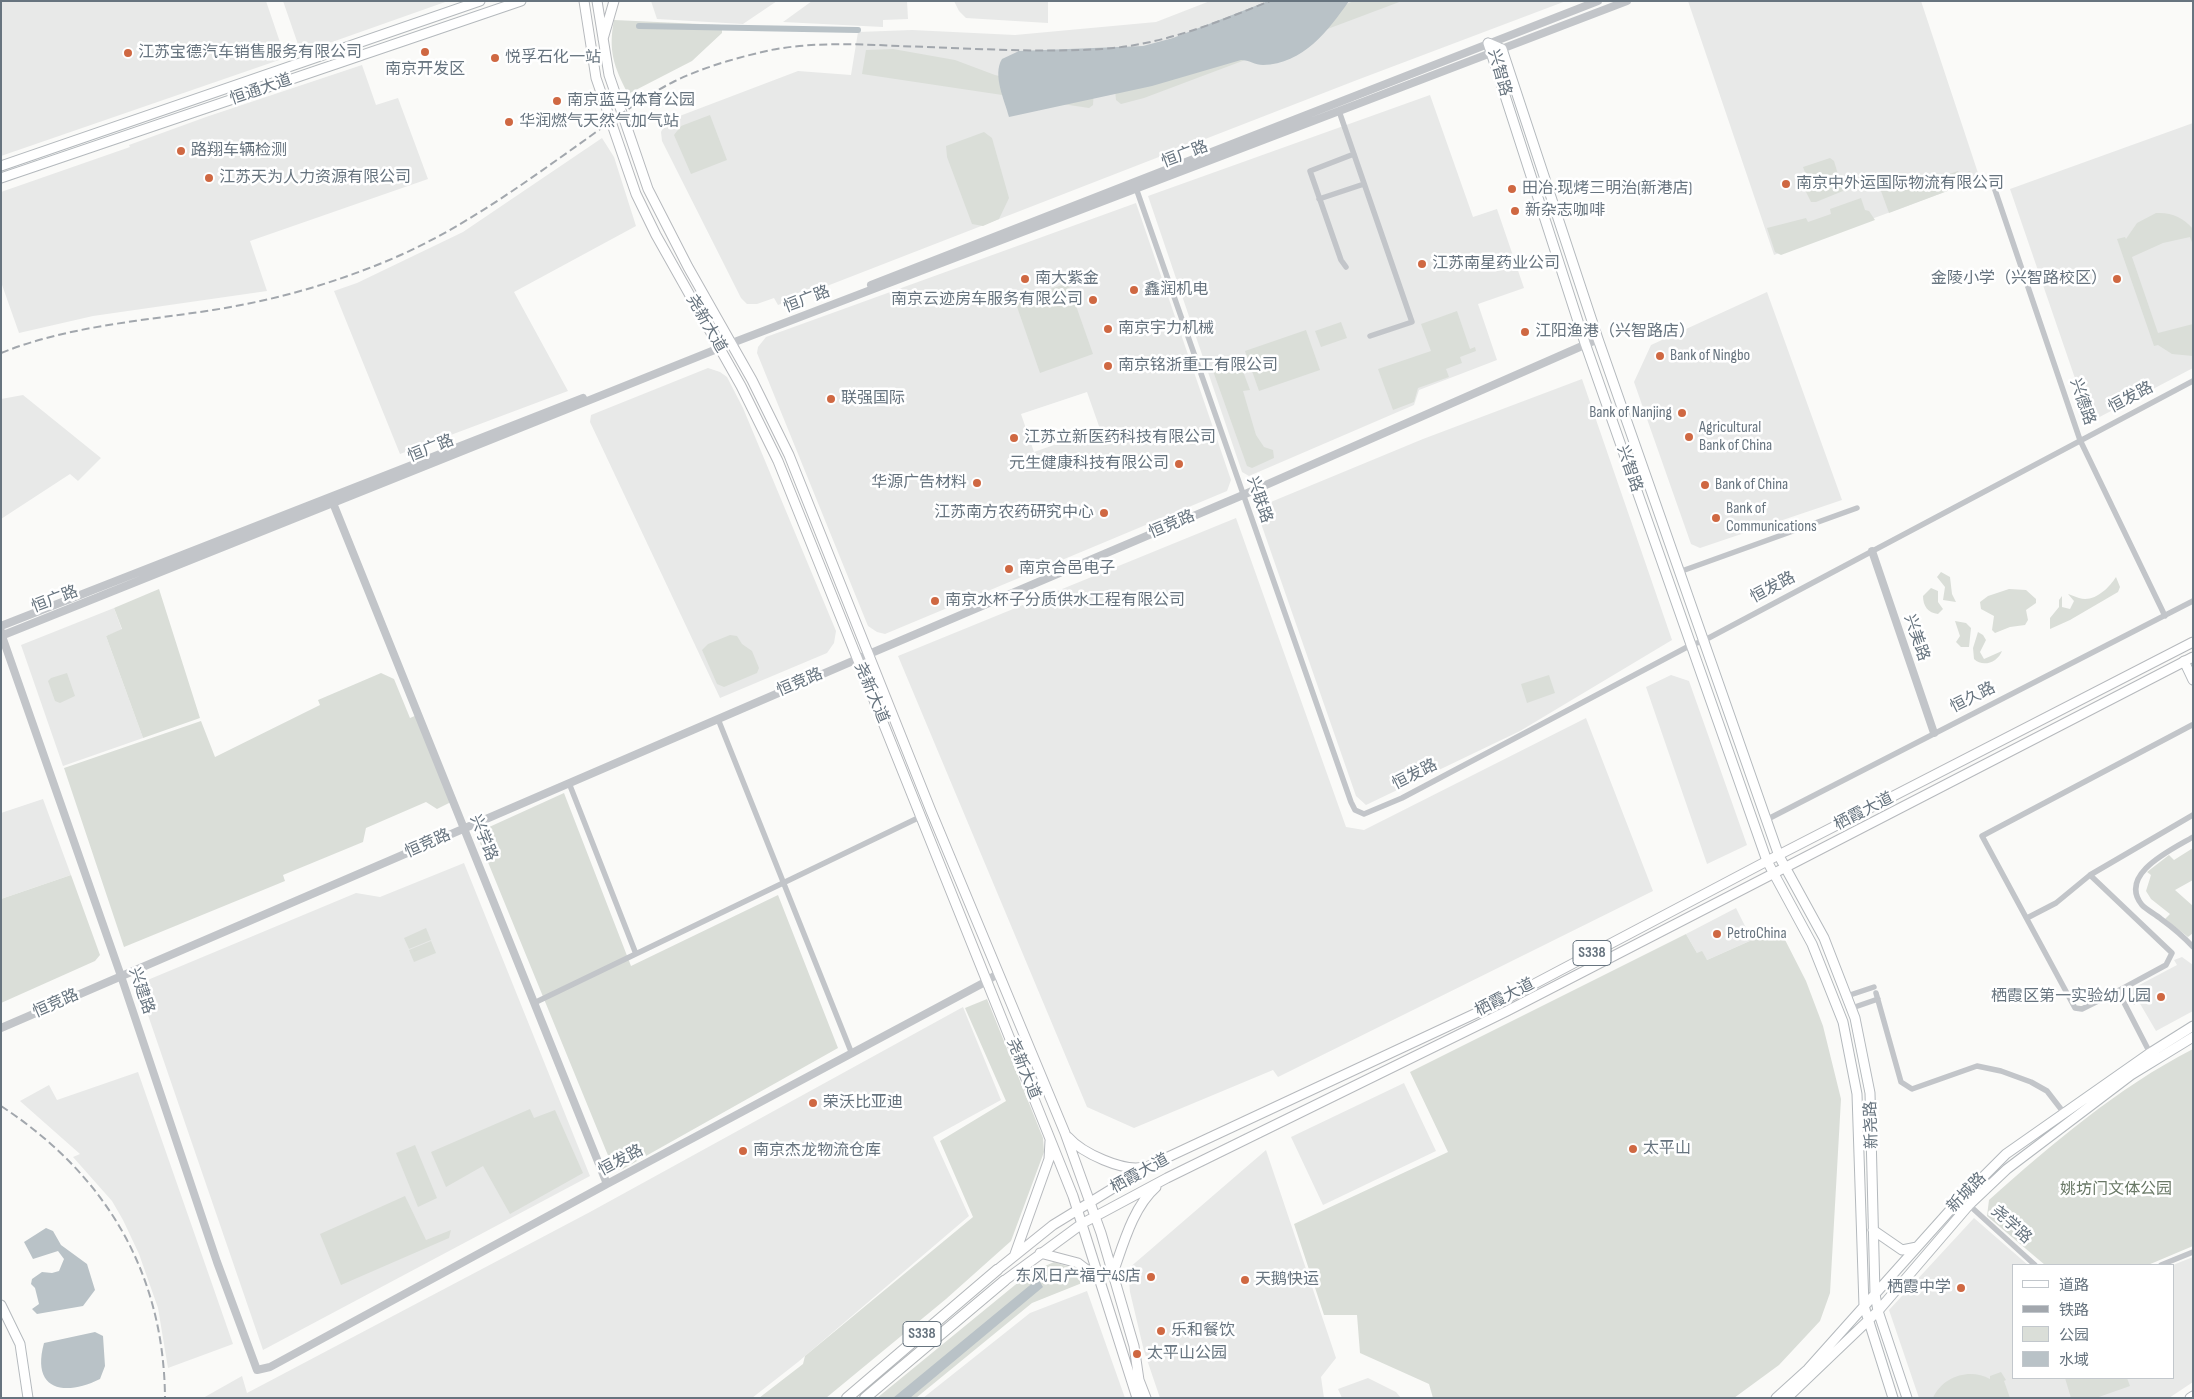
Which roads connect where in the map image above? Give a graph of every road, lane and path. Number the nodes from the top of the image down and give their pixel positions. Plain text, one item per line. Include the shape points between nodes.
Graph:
1 (480, 1) edge
2 (521, 1) edge
3 (584, 1) edge
4 (597, 1) edge
5 (614, 1) edge
6 (1598, 1) edge
7 (1628, 1) edge
8 (1488, 43) junction
9 (602, 44) junction
10 (1502, 49) junction
11 (1491, 53) junction
12 (1339, 111) junction
13 (1354, 154) junction
14 (1, 166) edge
15 (1, 178) edge
16 (1364, 184) junction
17 (1994, 187) dead end
18 (1136, 188) junction
19 (1319, 199) junction
20 (1346, 267) dead end
21 (1370, 336) dead end
22 (1598, 338) junction
23 (731, 342) junction
24 (1585, 343) junction
25 (718, 347) junction
26 (2193, 381) edge
27 (2080, 440) junction
28 (1243, 495) junction
29 (333, 503) junction
30 (1857, 508) dead end
31 (1872, 551) junction
32 (1679, 572) junction
33 (2193, 601) edge
34 (2165, 616) junction
35 (5, 624) edge
36 (2, 636) edge
37 (1704, 641) junction
38 (2193, 642) edge
39 (1691, 645) junction
40 (868, 654) junction
41 (857, 659) junction
42 (2190, 659) edge
43 (2193, 680) edge
44 (718, 719) junction
45 (2192, 725) edge
46 (1934, 733) junction
47 (569, 783) junction
48 (1364, 814) joint
49 (2193, 815) edge
50 (920, 817) junction
51 (1766, 820) junction
52 (464, 828) junction
53 (2193, 837) edge
54 (1779, 856) junction
55 (1767, 861) junction
56 (1785, 865) junction
57 (1773, 872) junction
58 (2090, 875) junction
59 (783, 882) junction
60 (2027, 918) junction
61 (2193, 947) edge
62 (636, 954) junction
63 (998, 974) junction
64 (121, 976) junction
65 (987, 981) junction
66 (1874, 987) dead end
67 (2118, 991) junction
68 (1847, 996) junction
69 (534, 1003) junction
70 (1852, 1008) junction
71 (2193, 1026) edge
72 (1, 1028) edge
73 (2193, 1037) edge
74 (2150, 1053) junction
75 (852, 1054) junction
76 (2064, 1113) junction
77 (1064, 1133) junction
78 (1050, 1138) junction
79 (1152, 1165) junction
80 (1167, 1178) junction
81 (607, 1184) junction
82 (1091, 1201) junction
83 (1969, 1205) junction
84 (1078, 1209) junction
85 (1096, 1216) junction
86 (1083, 1223) junction
87 (1874, 1230) junction
88 (1917, 1247) junction
89 (2193, 1252) edge
90 (1040, 1253) junction
91 (1015, 1254) junction
92 (2034, 1264) edge
93 (2163, 1264) edge
94 (997, 1270) joint
95 (1113, 1274) junction
96 (1099, 1279) junction
97 (1004, 1281) joint
98 (1875, 1294) junction
99 (1, 1305) edge
100 (1864, 1306) junction
101 (1878, 1311) junction
102 (1868, 1322) junction
103 (257, 1370) joint
104 (28, 1398) edge
105 (847, 1398) edge
106 (865, 1398) edge
107 (1137, 1398) edge
108 (1146, 1398) edge
109 (1776, 1398) edge
110 (1787, 1398) edge
111 (1893, 1398) edge
112 (1907, 1398) edge

1 - 14 main road, 恒通大道
2 - 15 main road, 恒通大道
3 - 25 main road, 尧新大道 via 596,78 636,194
4 - 9 main road, 尧新大道
5 - 9 main road
6 - 8 street, 恒广路
7 - 10 street, 恒广路
8 - 10 main road, 兴智路
8 - 11 main road, 兴智路
8 - 23 street, 恒广路
9 - 23 main road, 尧新大道 via 609,75 648,189
10 - 11 street, 恒广路
10 - 22 main road, 兴智路
11 - 12 street, 恒广路
11 - 24 main road, 兴智路
12 - 13 street
12 - 18 street, 恒广路
13 - 16 street
13 - 19 street via 1310,171
16 - 19 street
16 - 21 street via 1412,322
17 - 27 street, 兴德路
18 - 23 street, 恒广路
18 - 28 street, 兴联路
19 - 20 street
22 - 24 street, 恒竞路
22 - 32 main road, 兴智路
23 - 25 street, 恒广路
23 - 40 main road, 尧新大道 via 789,456
24 - 28 street, 恒竞路
24 - 39 main road, 兴智路
25 - 29 street, 恒广路
25 - 35 street, 恒广路
25 - 41 main road, 尧新大道 via 778,460
26 - 27 street, 恒发路
27 - 31 street, 恒发路
27 - 34 street, 兴德路
28 - 40 street, 恒竞路
28 - 48 street, 兴联路 via 1351,802 1355,810
29 - 36 street, 恒广路
29 - 52 street, 兴学路
30 - 32 street
31 - 37 street, 恒发路
31 - 46 street, 兴美路
32 - 37 main road, 兴智路
33 - 34 street, 恒久路
34 - 46 street, 恒久路
35 - 36 street
36 - 64 street, 兴建路
37 - 39 street, 恒发路
37 - 51 main road, 兴智路
38 - 54 main road, 栖霞大道 / S338
39 - 48 street, 恒发路 via 1402,798
39 - 55 main road, 兴智路
40 - 41 street, 恒竞路
40 - 63 main road, 尧新大道
41 - 44 street, 恒竞路
41 - 50 main road, 尧新大道
42 - 43 main road
42 - 56 main road, 栖霞大道 / S338
44 - 47 street, 恒竞路
44 - 59 street
45 - 60 street via 1982,836
46 - 51 street, 恒久路
47 - 52 street, 恒竞路
47 - 62 street
49 - 58 street
50 - 59 street
50 - 65 main road, 尧新大道
51 - 54 main road, 兴智路
52 - 64 street, 恒竞路
52 - 69 street, 兴学路
53 - 61 street via 2148,865 2140,874 2137,886 2142,905
54 - 55 main road, 栖霞大道 / S338
54 - 56 main road, 兴智路
55 - 57 main road, 兴智路
55 - 79 main road, 栖霞大道 / S338 via 1502,1001
56 - 57 main road, 栖霞大道 / S338
56 - 68 main road, 新尧路 via 1824,938
57 - 80 main road, 栖霞大道 / S338 via 1507,1011
57 - 100 main road, 新尧路 via 1812,944 1843,1022 1851,1058 1857,1094
58 - 60 street via 2056,903
58 - 67 street via 2172,953 2166,965
59 - 62 street
59 - 75 street
60 - 67 street via 2075,1008 2082,1009
62 - 69 street
63 - 65 street, 恒发路
63 - 77 main road, 尧新大道
64 - 72 street, 恒竞路
64 - 103 street, 兴建路 via 217,1262
65 - 75 street, 恒发路
65 - 78 main road, 尧新大道
66 - 68 street
67 - 74 street
68 - 70 main road, 新尧路
69 - 81 street, 兴学路
70 - 76 street via 1877,996 1901,1082 1906,1087 1912,1089 1977,1066 2031,1082 2047,1091
70 - 87 main road, 新尧路 via 1870,1093
71 - 74 main road, 新城路
73 - 83 main road, 新城路 via 2131,1075 2041,1141
74 - 76 main road, 新城路
75 - 81 street, 恒发路
76 - 88 main road, 新城路 via 2006,1154
77 - 79 main road via 1081,1150 1126,1168
77 - 82 main road, 尧新大道
78 - 84 main road, 尧新大道
78 - 91 main road via 1049,1160
79 - 82 main road, 栖霞大道 / S338
80 - 85 main road, 栖霞大道 / S338
80 - 95 main road via 1150,1192 1141,1206
81 - 103 street, 恒发路 via 270,1367
82 - 84 main road, 栖霞大道 / S338
82 - 85 main road, 尧新大道
83 - 92 street, 尧学路
83 - 101 main road, 新城路
84 - 86 main road, 尧新大道
84 - 91 main road, 栖霞大道 / S338
85 - 86 main road, 栖霞大道 / S338
85 - 95 main road, 尧新大道
86 - 90 main road, 栖霞大道 / S338
86 - 96 main road, 尧新大道
87 - 88 main road via 1902,1250
87 - 98 main road, 新尧路
88 - 98 main road, 新城路
89 - 93 street
90 - 96 main road via 1078,1263
90 - 97 main road, 栖霞大道 / S338
91 - 94 main road, 栖霞大道 / S338
94 - 105 highway, 栖霞大道 / S338
95 - 108 main road, 尧新大道
96 - 107 main road, 尧新大道
97 - 106 highway, 栖霞大道 / S338
98 - 100 main road, 新城路
98 - 101 main road, 新尧路
99 - 104 main road via 20,1344
100 - 102 main road, 新尧路
100 - 109 main road, 新城路 via 1808,1369
101 - 102 main road, 新城路
101 - 112 main road, 新尧路
102 - 110 main road, 新城路
102 - 111 main road, 新尧路

